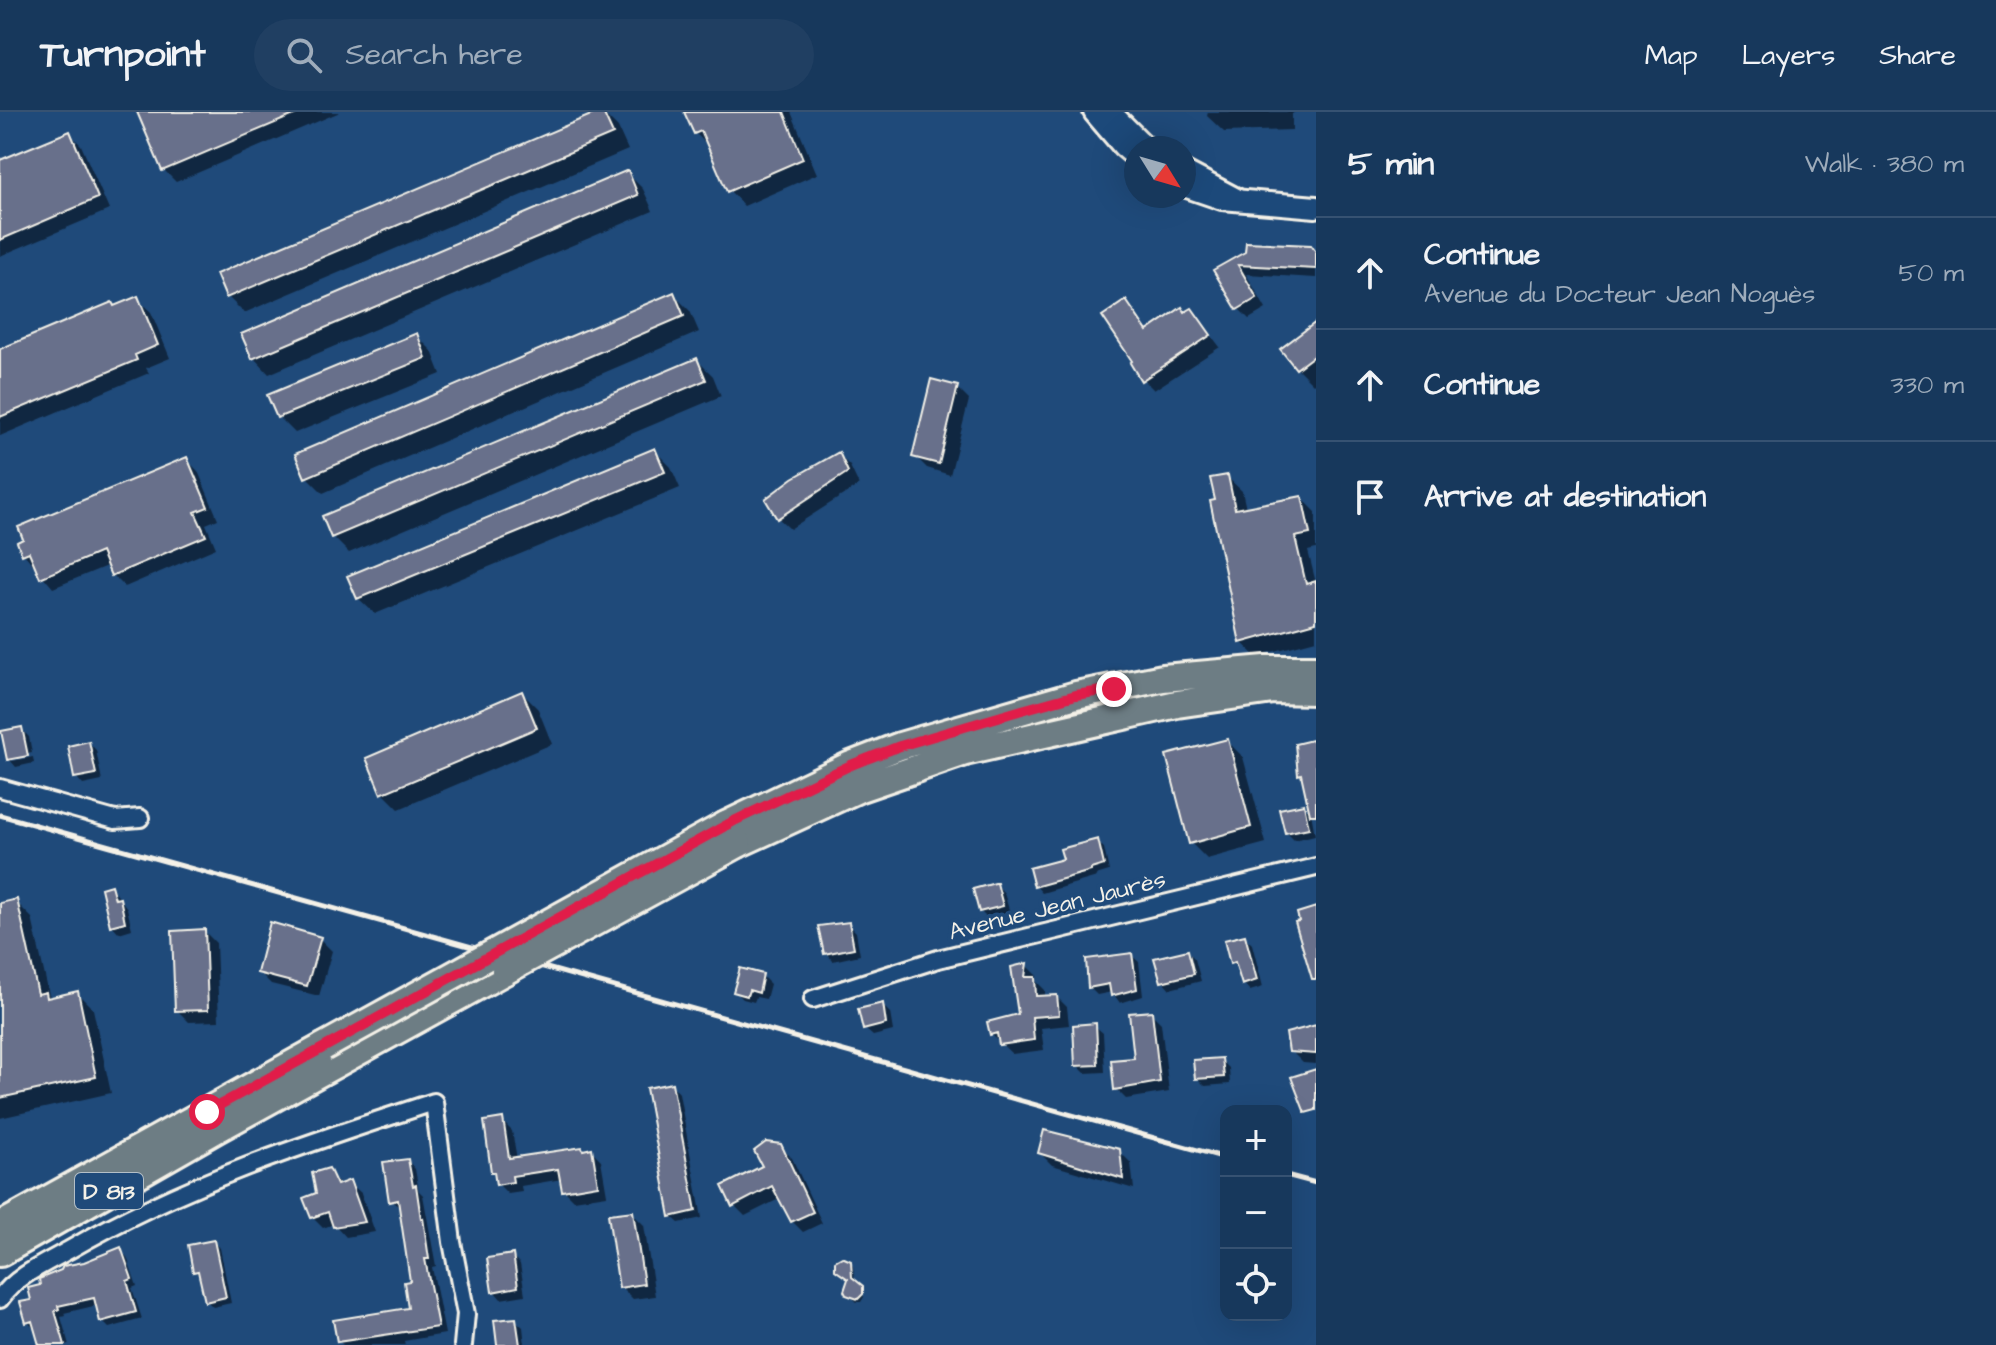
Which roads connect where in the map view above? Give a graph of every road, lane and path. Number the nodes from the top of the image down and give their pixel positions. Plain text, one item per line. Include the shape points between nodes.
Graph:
1 (1094, 112) edge
2 (1113, 112) edge
3 (1137, 136) edge
4 (1124, 147) edge
5 (1196, 175) edge
6 (1196, 190) edge
7 (1246, 202) junction
8 (1316, 207) edge
9 (1316, 650) edge
10 (1266, 669) junction
11 (1316, 669) edge
12 (1316, 691) edge
13 (0, 788) edge
14 (140, 818) dead end
15 (732, 835) junction
16 (1316, 867) edge
17 (813, 999) dead end
18 (212, 1120) junction
19 (0, 1226) edge
20 (0, 1253) edge
21 (0, 1299) edge
22 (463, 1345) edge

1 - 4 street
2 - 3 street
5 - 7 street
6 - 7 street
7 - 8 street
9 - 10 main road via 1283,656
10 - 11 main road, D 813
10 - 15 main road, D 813 via 1163,678 1076,695 900,746 851,765
12 - 15 main road, D 813 via 1273,690 1177,704 965,752
13 - 14 street via 115,820
15 - 18 main road, D 813, bridge via 505,971
15 - 18 main road, D 813, bridge via 323,1047
16 - 17 street, Avenue Jean Jaurès via 938,959
18 - 19 main road, D 813
18 - 20 main road, D 813
21 - 22 street via 19,1279 182,1193 250,1163 434,1102 466,1314

